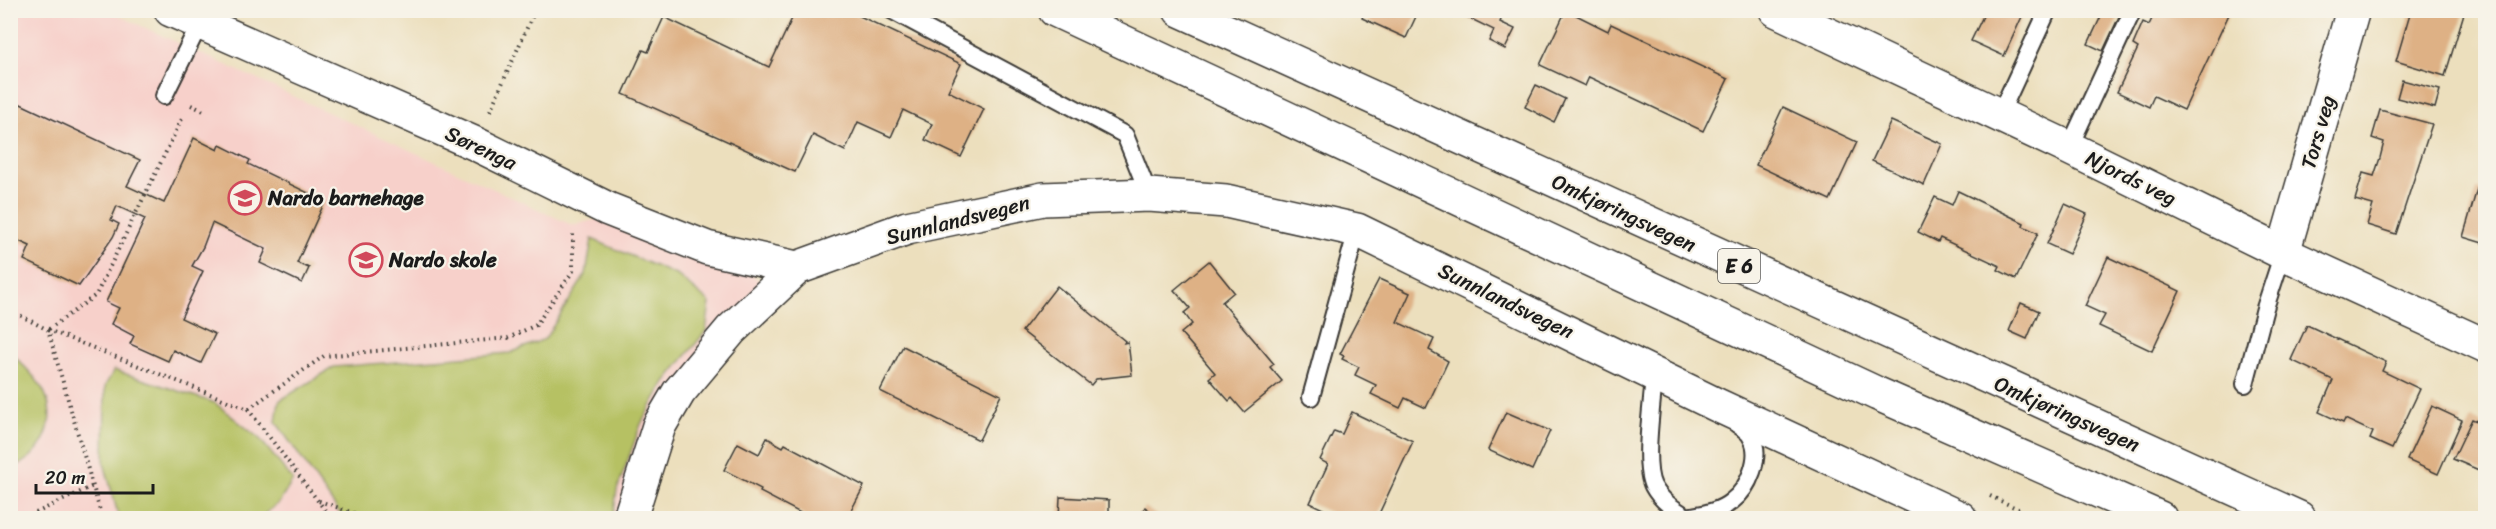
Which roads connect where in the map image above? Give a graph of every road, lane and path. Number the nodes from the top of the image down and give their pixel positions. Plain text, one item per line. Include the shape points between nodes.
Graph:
1 (535, 10) edge
2 (891, 10) edge
3 (1055, 10) edge
4 (1180, 10) edge
5 (2048, 10) edge
6 (2133, 10) edge
7 (2353, 10) edge
8 (1796, 15) edge
9 (186, 17) edge
10 (194, 95) dead end
11 (164, 96) dead end
12 (189, 104) junction
13 (206, 112) dead end
14 (1999, 116) junction
15 (476, 144) junction
16 (2069, 148) junction
17 (1149, 195) junction
18 (572, 225) dead end
19 (1357, 230) junction
20 (2283, 253) junction
21 (797, 268) junction
22 (10, 310) edge
23 (48, 330) junction
24 (2486, 346) edge
25 (1654, 374) junction
26 (2246, 384) dead end
27 (1311, 397) dead end
28 (1717, 405) junction
29 (248, 409) junction
30 (93, 486) junction
31 (319, 501) junction
32 (25, 519) edge
33 (102, 519) edge
34 (331, 519) edge
35 (368, 519) edge
36 (630, 519) edge
37 (1960, 519) edge
38 (2160, 519) edge
39 (2299, 519) edge

1 - 15 path
2 - 17 lane via 1125,135
3 - 38 main road via 1868,389
4 - 39 main road, Omkjøringsvegen / E 6
5 - 14 lane
6 - 16 lane
7 - 20 main road, Tors veg
8 - 14 main road, Njords veg
9 - 11 lane
9 - 15 main road, Sørenga
10 - 12 path
12 - 13 path
12 - 23 path via 96,295
14 - 16 main road, Njords veg
15 - 21 main road, Sørenga via 608,209 708,248
16 - 20 main road, Njords veg
17 - 19 main road, Sunnlandsvegen via 1226,201
17 - 21 main road, Sunnlandsvegen via 1043,199 907,228
18 - 29 path via 573,271 536,325 508,339 324,356
19 - 25 main road, Sunnlandsvegen
19 - 27 lane
20 - 24 main road, Njords veg
20 - 26 lane
21 - 36 main road, Sunnlandsvegen via 731,330 679,392 659,426
22 - 23 path
23 - 29 path
23 - 30 path
25 - 28 main road, Sunnlandsvegen
25 - 28 lane, Sunnlandsvegen via 1648,457 1653,485 1666,504 1687,518 1714,512 1732,501 1748,484 1755,458 1752,437
28 - 37 main road, Sunnlandsvegen
29 - 31 path
30 - 32 path
30 - 33 path
31 - 34 path
31 - 35 path

